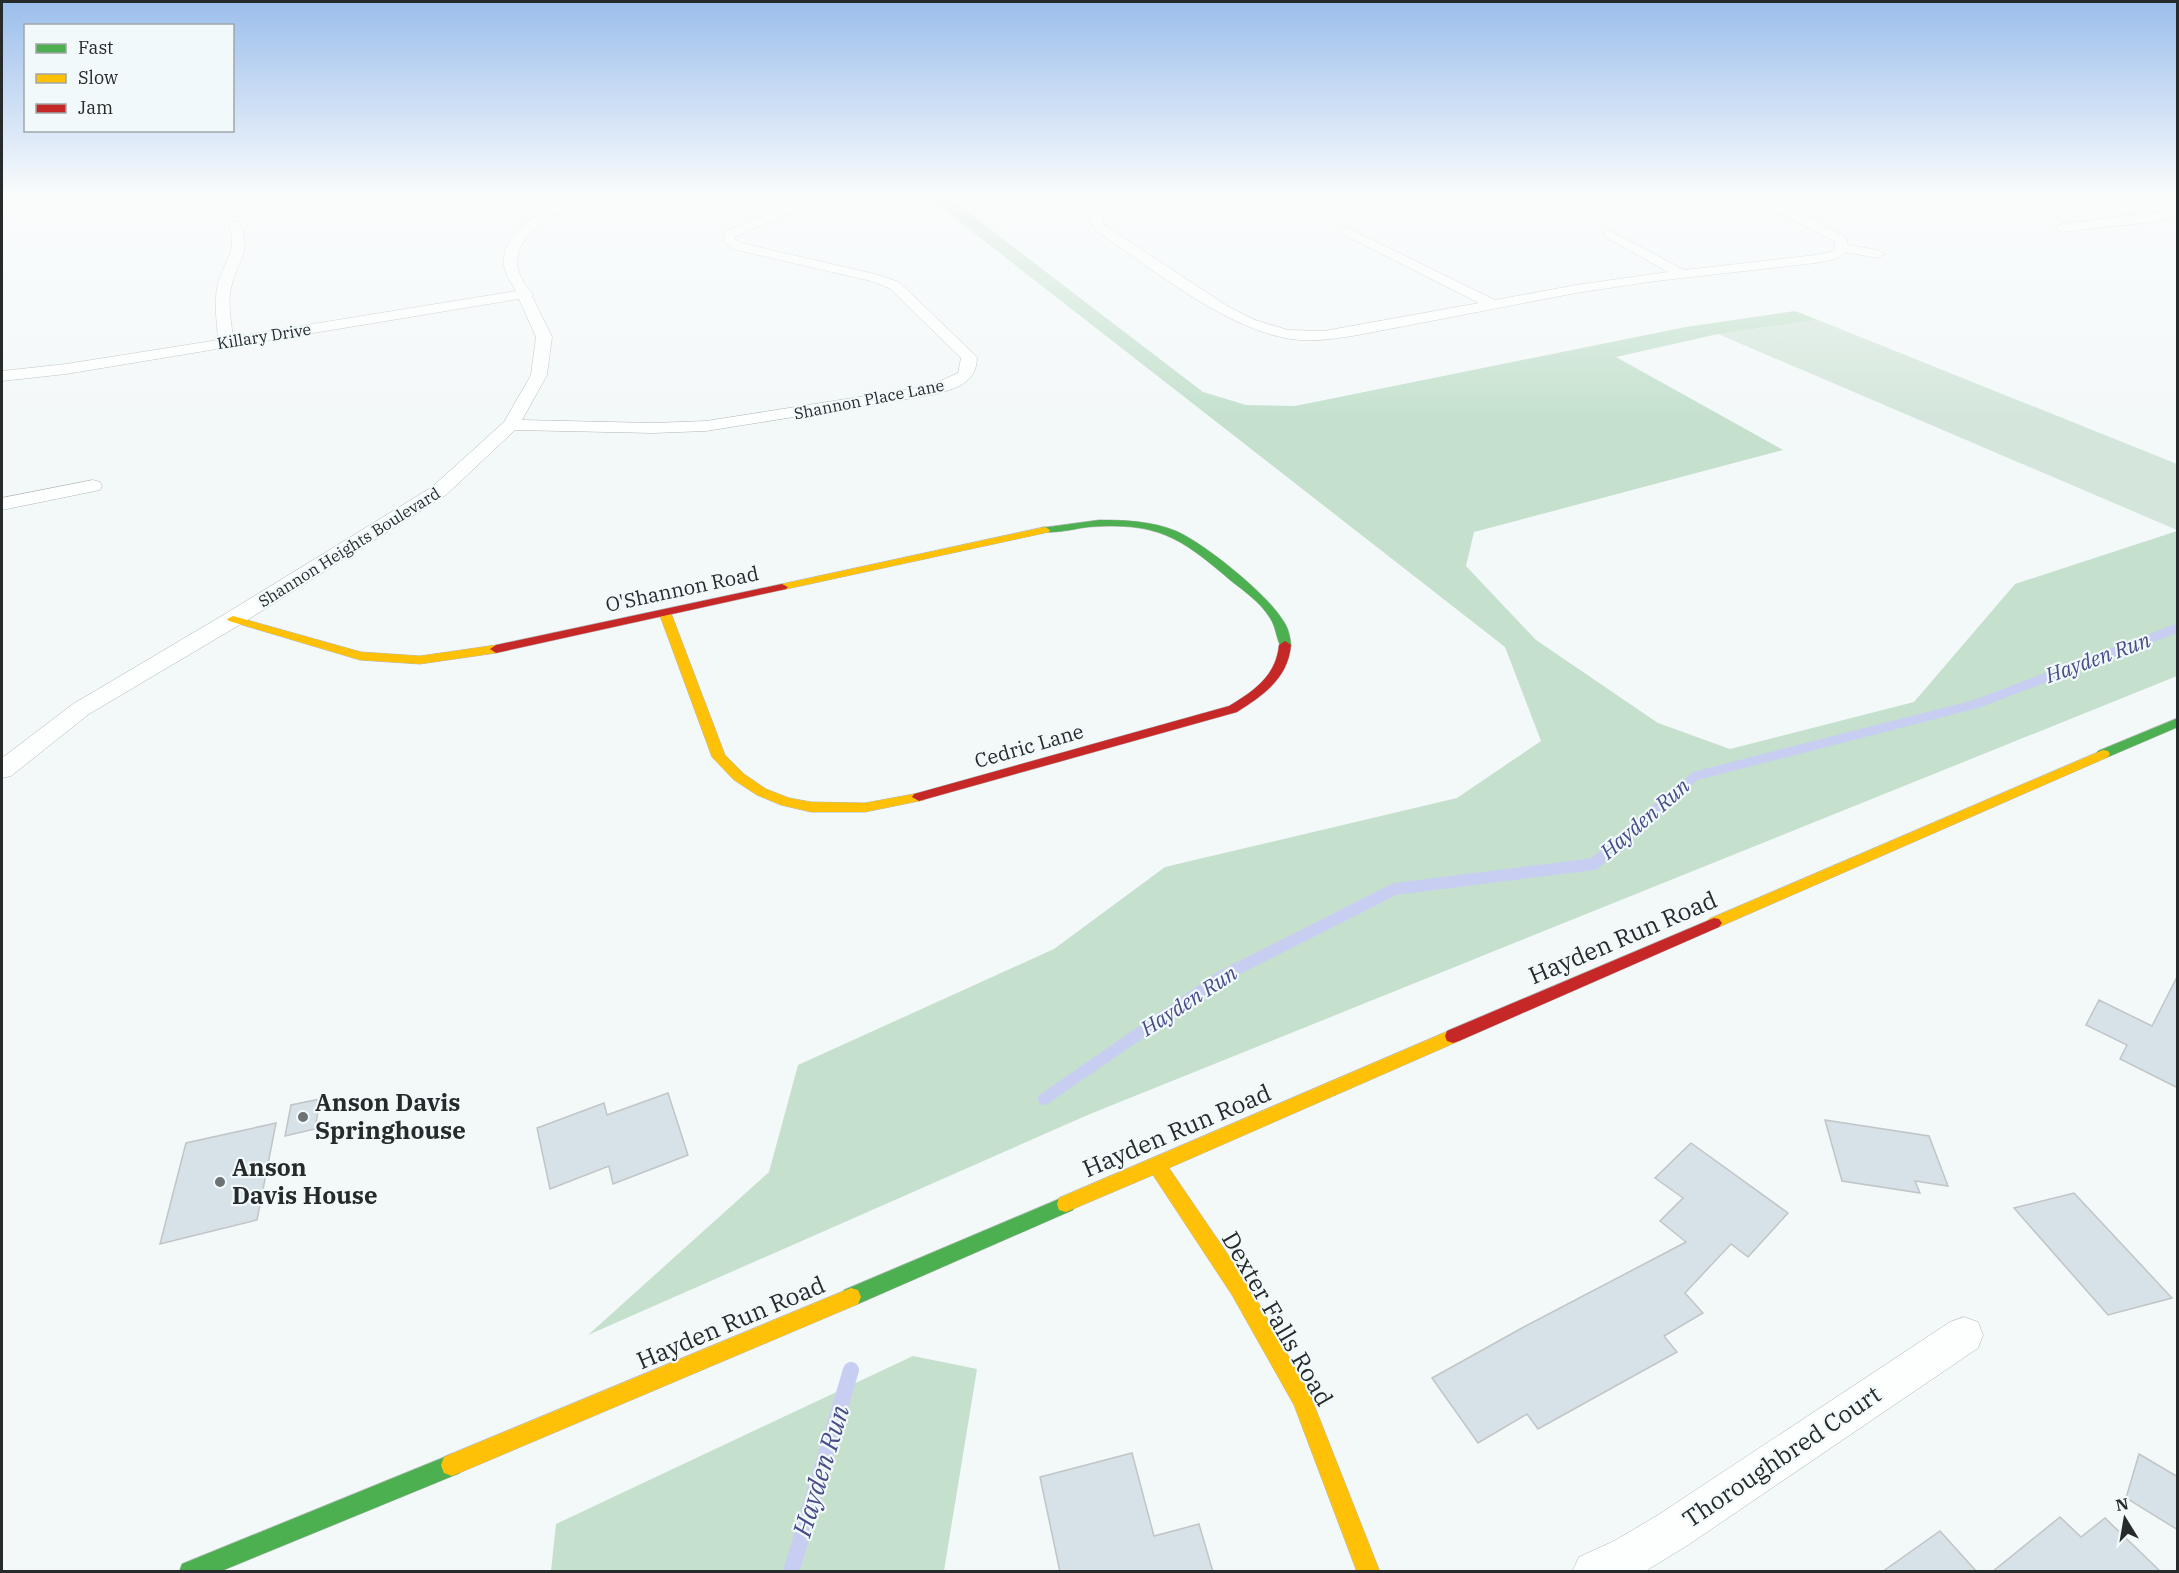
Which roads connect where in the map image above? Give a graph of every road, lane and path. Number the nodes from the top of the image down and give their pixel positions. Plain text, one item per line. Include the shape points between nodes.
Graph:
1 (230, 270) edge
2 (513, 270) edge
3 (842, 270) edge
4 (1164, 270) edge
5 (1424, 270) edge
6 (1675, 270) edge
7 (1714, 270) edge
8 (1682, 274) junction
9 (526, 294) junction
10 (1493, 305) junction
11 (226, 343) junction
12 (2, 376) edge
13 (511, 425) junction
14 (93, 486) dead end
15 (2, 504) edge
16 (1140, 525) joint
17 (665, 613) junction
18 (233, 619) junction
19 (2178, 722) edge
20 (2, 770) edge
21 (1156, 1164) junction
22 (1964, 1335) dead end
23 (190, 1572) edge
24 (1369, 1572) edge
25 (1594, 1572) edge

1 - 11 street via 222,295
2 - 9 street, Shannon Heights Boulevard
3 - 13 street, Shannon Place Lane via 894,285 969,357 968,375 932,390 706,426
4 - 10 street via 1224,310 1287,334 1324,336 1358,332
5 - 10 street
6 - 8 street
7 - 8 street
8 - 10 street
9 - 11 street, Killary Drive
9 - 13 street, Shannon Heights Boulevard via 544,337 543,352 539,375
11 - 12 street, Killary Drive
13 - 18 street, Shannon Heights Boulevard via 439,491
14 - 15 street
16 - 17 street, O'Shannon Road via 1102,522 1065,526
16 - 17 street, Cedric Lane via 1171,532 1196,544 1270,609 1287,649 1273,682 1233,709 898,802 822,808 753,791 733,776 719,757
17 - 18 street, O'Shannon Road via 487,651 420,660 360,656
18 - 20 street, Shannon Heights Boulevard via 81,709
19 - 21 street, Hayden Run Road
21 - 23 street, Hayden Run Road via 800,1319
21 - 24 street, Dexter Falls Road via 1239,1288 1302,1399
22 - 25 street, Thoroughbred Court via 1673,1530

